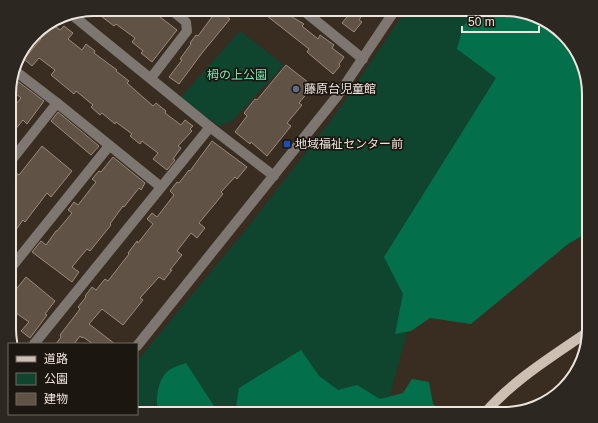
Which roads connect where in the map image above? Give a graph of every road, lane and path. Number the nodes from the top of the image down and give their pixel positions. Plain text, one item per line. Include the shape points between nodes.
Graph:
1 (179, 16) edge
2 (310, 16) edge
3 (391, 16) edge
4 (80, 18) edge
5 (363, 58) junction
6 (19, 74) edge
7 (151, 78) junction
8 (57, 103) junction
9 (210, 127) junction
10 (109, 146) junction
11 (16, 154) edge
12 (274, 176) junction
13 (161, 187) junction
14 (16, 262) edge
15 (582, 336) edge
16 (35, 343) edge
17 (138, 345) edge
18 (491, 407) edge

1 - 7 street via 186,22 187,31
2 - 5 street
3 - 5 street
4 - 7 street
5 - 12 street via 338,95
6 - 8 street
7 - 9 street
8 - 10 street
8 - 11 street
9 - 12 street
9 - 13 street
10 - 13 street
10 - 14 street
12 - 17 street
13 - 16 street
15 - 18 main road via 533,370

